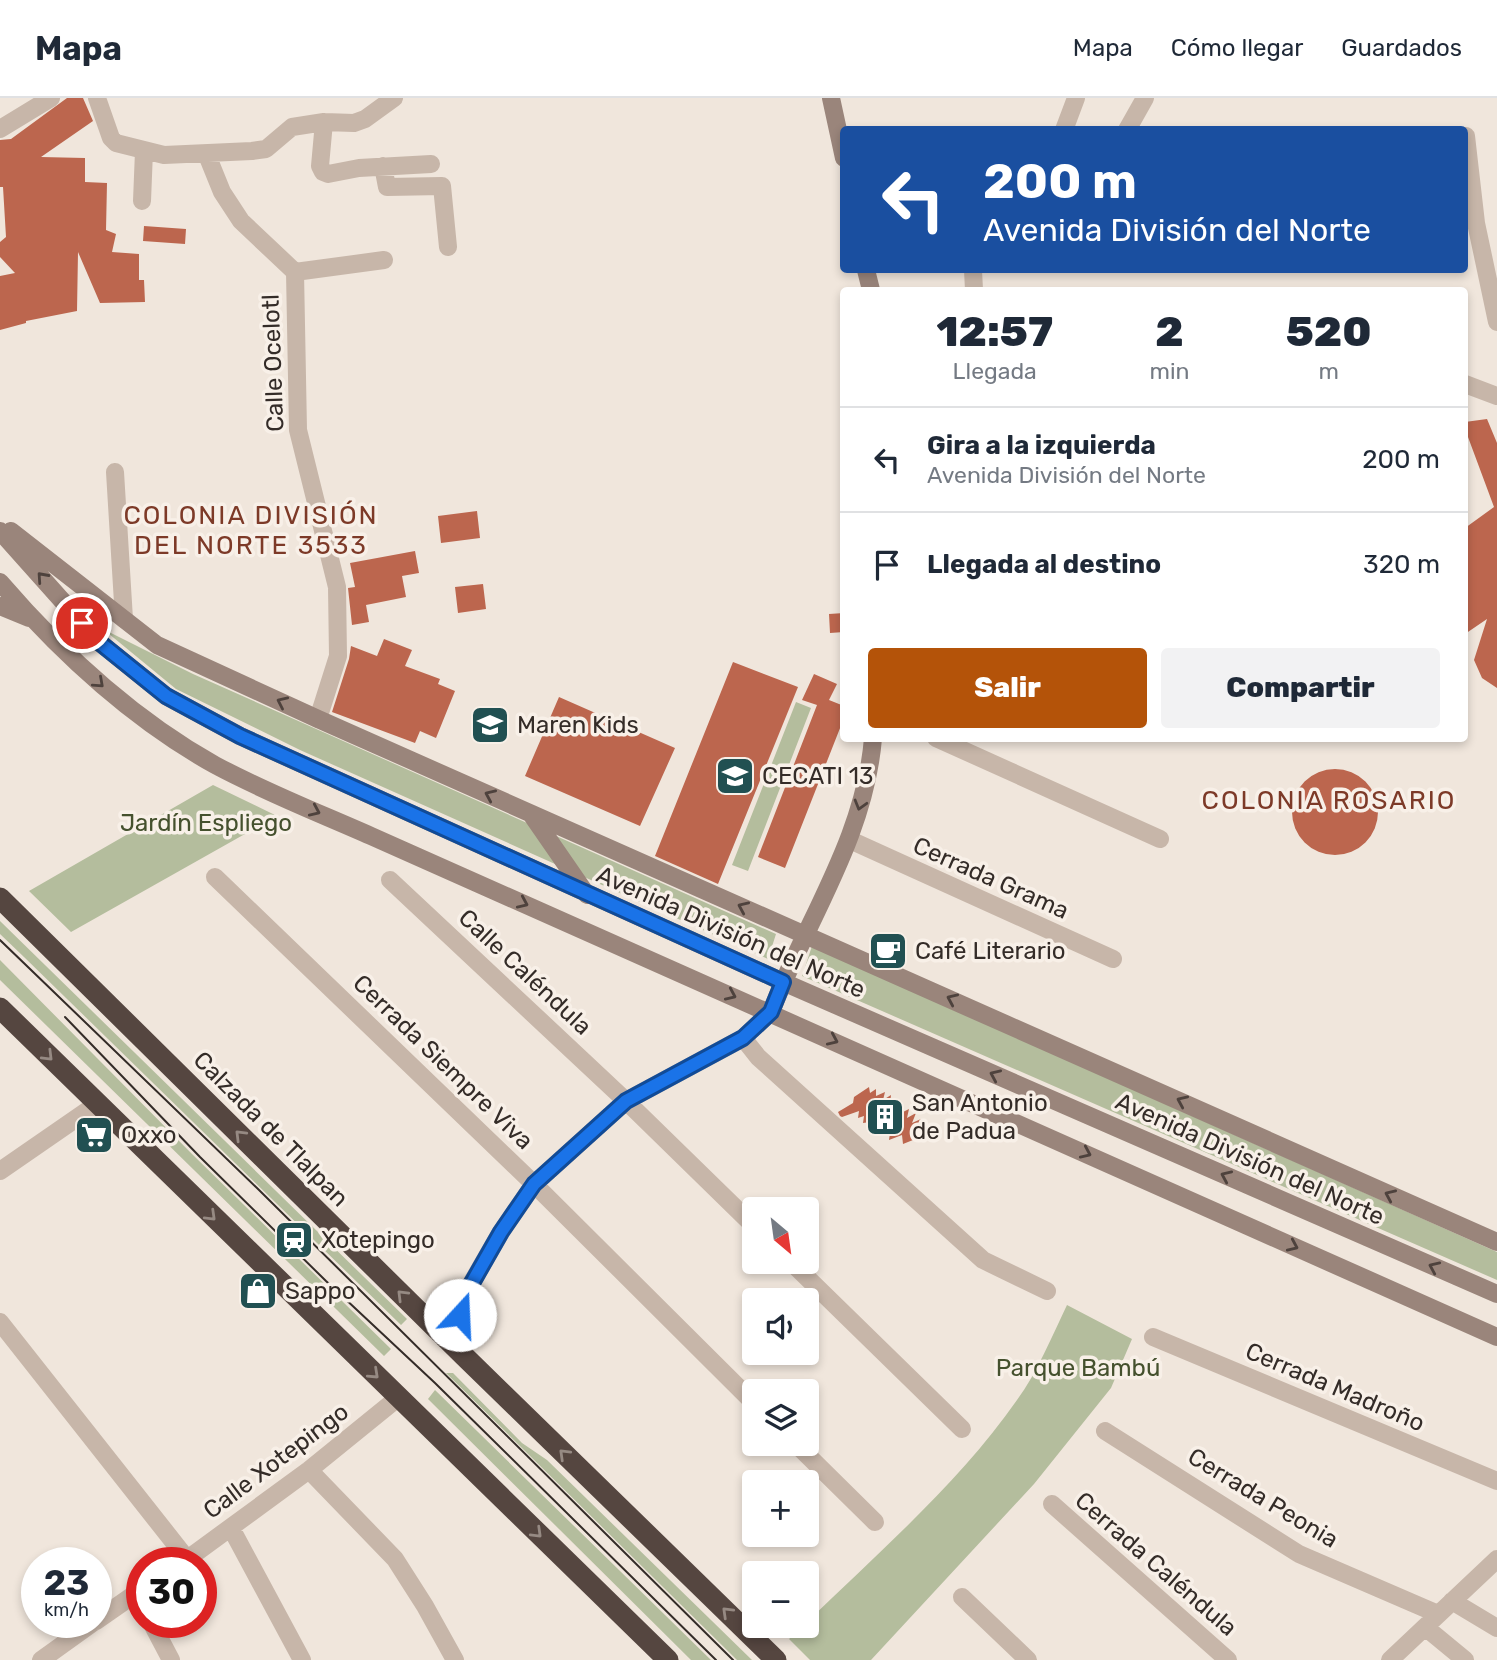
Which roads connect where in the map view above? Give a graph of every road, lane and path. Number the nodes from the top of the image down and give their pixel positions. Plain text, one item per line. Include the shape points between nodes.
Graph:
1 (51, 98) edge
2 (97, 98) edge
3 (394, 98) edge
4 (831, 98) edge
5 (1076, 98) edge
6 (1145, 98) edge
7 (324, 122) junction
8 (1066, 126) edge
9 (1128, 126) edge
10 (0, 130) edge
11 (840, 140) edge
12 (144, 150) junction
13 (1468, 153) edge
14 (207, 155) junction
15 (431, 164) dead end
16 (383, 166) junction
17 (142, 201) dead end
18 (448, 247) dead end
19 (384, 260) dead end
20 (295, 272) junction
21 (1497, 322) edge
22 (1468, 385) edge
23 (1497, 397) edge
24 (115, 472) dead end
25 (0, 522) edge
26 (0, 531) edge
27 (0, 582) edge
28 (0, 606) edge
29 (32, 619) junction
30 (124, 619) junction
31 (318, 719) junction
32 (873, 742) edge
33 (945, 742) edge
34 (530, 813) junction
35 (1160, 839) dead end
36 (850, 841) junction
37 (215, 877) dead end
38 (390, 880) dead end
39 (587, 895) junction
40 (0, 898) edge
41 (805, 934) junction
42 (1113, 959) dead end
43 (783, 982) junction
44 (0, 1008) edge
45 (771, 1012) junction
46 (743, 1038) junction
47 (626, 1101) junction
48 (97, 1104) junction
49 (0, 1171) edge
50 (534, 1184) junction
51 (742, 1214) edge
52 (1497, 1242) edge
53 (803, 1274) edge
54 (1047, 1292) dead end
55 (1497, 1294) edge
56 (0, 1322) edge
57 (1153, 1337) dead end
58 (1497, 1337) edge
59 (464, 1356) junction
60 (742, 1390) edge
61 (399, 1397) junction
62 (962, 1429) dead end
63 (1105, 1431) dead end
64 (808, 1456) edge
65 (309, 1469) junction
66 (1497, 1481) edge
67 (1052, 1504) dead end
68 (875, 1522) dead end
69 (230, 1528) junction
70 (174, 1547) edge
71 (204, 1547) edge
72 (1497, 1559) edge
73 (961, 1597) dead end
74 (1452, 1601) junction
75 (1432, 1620) junction
76 (1497, 1628) edge
77 (73, 1638) edge
78 (159, 1638) edge
79 (42, 1660) edge
80 (171, 1660) edge
81 (302, 1660) edge
82 (455, 1660) edge
83 (667, 1660) edge
84 (776, 1660) edge
85 (1028, 1660) edge
86 (1228, 1660) edge
87 (1390, 1660) edge
88 (1465, 1660) edge

1 - 10 street
2 - 12 street via 111,138
3 - 7 street via 354,123
4 - 11 main road
5 - 8 street
6 - 9 street
7 - 14 street via 292,127 266,149
7 - 16 street via 323,172
12 - 14 street
12 - 17 street
13 - 21 street via 1476,223
14 - 20 street, Calle Ocelotl via 222,192 241,221
15 - 16 street
16 - 18 street via 387,187 442,186
19 - 20 street
20 - 31 street, Calle Ocelotl via 298,430 337,587 338,656
22 - 23 street
24 - 30 street
25 - 30 main road, Avenida División del Norte
39 -> 26 main road, Avenida División del Norte via 240,736 166,696 99,642
27 - 29 main road
28 - 29 main road
29 -> 45 main road via 114,696 214,764
31 -> 30 main road, Avenida División del Norte via 157,645
34 -> 31 main road, Avenida División del Norte
32 -> 36 main road
33 - 35 street
34 - 39 main road
41 -> 34 main road, Avenida División del Norte
36 - 41 main road
36 - 42 street, Cerrada Grama
37 - 50 street, Cerrada Siempre Viva
38 - 47 street, Calle Caléndula
39 - 43 main road, Avenida División del Norte
59 -> 40 highway, Calzada de Tlalpan
41 - 43 main road
52 -> 41 main road, Avenida División del Norte
43 - 45 main road
55 -> 43 main road, Avenida División del Norte
44 -> 48 highway
45 - 46 street
45 -> 58 main road
46 - 47 street
46 - 54 street via 758,1057 983,1260
47 - 50 street
47 - 51 street
48 - 49 street
48 -> 61 highway
50 - 59 street via 464,1297 460,1315
50 - 60 street, Cerrada Siempre Viva
53 - 62 street
56 - 70 street
57 - 66 street, Cerrada Madroño
84 -> 59 highway, Calzada de Tlalpan
61 - 65 street, Calle Xotepingo
61 -> 83 highway
63 - 75 street, Cerrada Peonia via 1299,1554
64 - 68 street
65 - 69 street, Calle Xotepingo
65 - 82 street via 394,1559
67 - 86 street, Cerrada Caléndula
69 - 71 street, Calle Xotepingo
69 - 81 street
72 - 74 street
73 - 85 street
74 - 75 street
74 - 76 street
75 - 87 street
75 - 88 street, Cerrada Peonia
77 - 79 street
78 - 80 street

